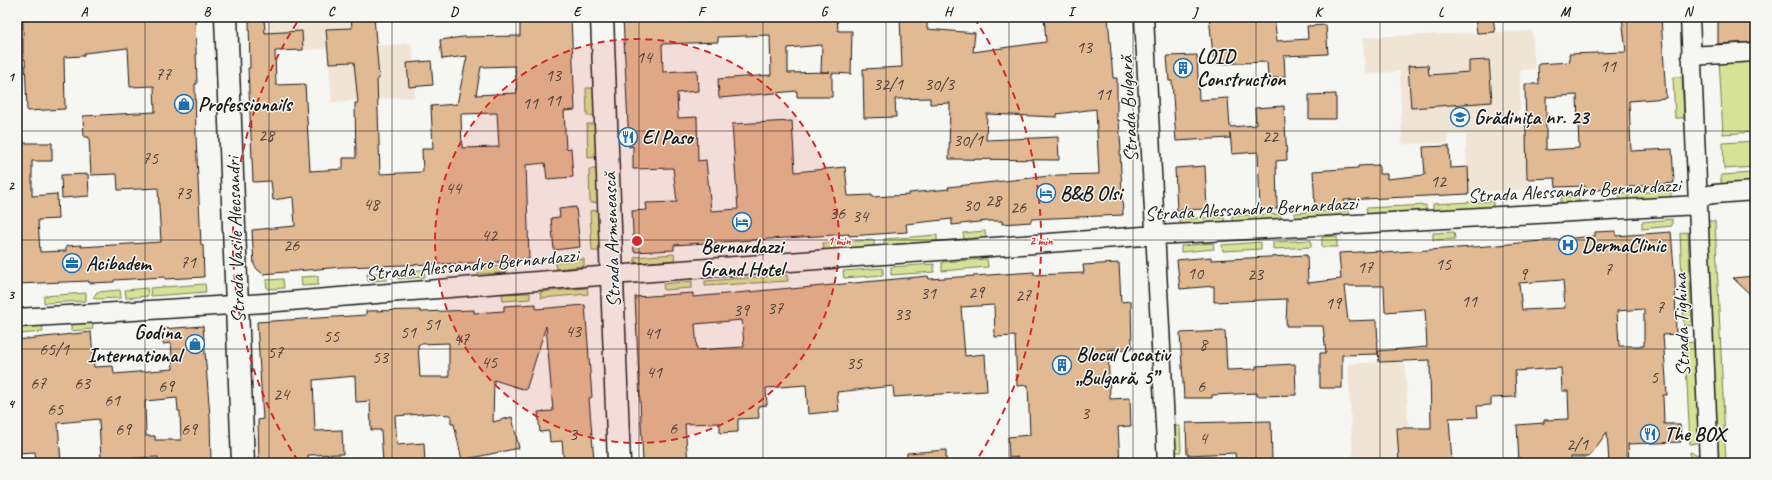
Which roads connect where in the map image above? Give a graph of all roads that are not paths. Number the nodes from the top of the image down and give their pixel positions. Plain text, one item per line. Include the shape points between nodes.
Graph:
1 (226, 17) edge
2 (602, 17) edge
3 (1144, 17) edge
4 (1690, 17) edge
5 (1755, 52) edge
6 (1691, 56) junction
7 (1755, 191) edge
8 (1698, 201) junction
9 (1157, 235) junction
10 (612, 275) junction
11 (237, 304) junction
12 (17, 318) edge
13 (243, 463) edge
14 (619, 463) edge
15 (1167, 463) edge
16 (1709, 463) edge

1 - 11 main road, Strada Vasile Alecsandri
2 - 10 main road, Strada Armenească
3 - 9 street, Strada Bulgară
4 - 6 street, Strada Tighina
5 - 6 street
6 - 8 street, Strada Tighina
7 - 8 street, Strada Alessandro Bernardazzi via 1714,194
8 - 9 street, Strada Alessandro Bernardazzi
8 - 16 street, Strada Tighina
9 - 10 street, Strada Alessandro Bernardazzi
9 - 15 street, Strada Bulgară
10 - 11 street, Strada Alessandro Bernardazzi
10 - 14 main road, Strada Armenească
11 - 12 street, Strada Alessandro Bernardazzi
11 - 13 main road, Strada Vasile Alecsandri

